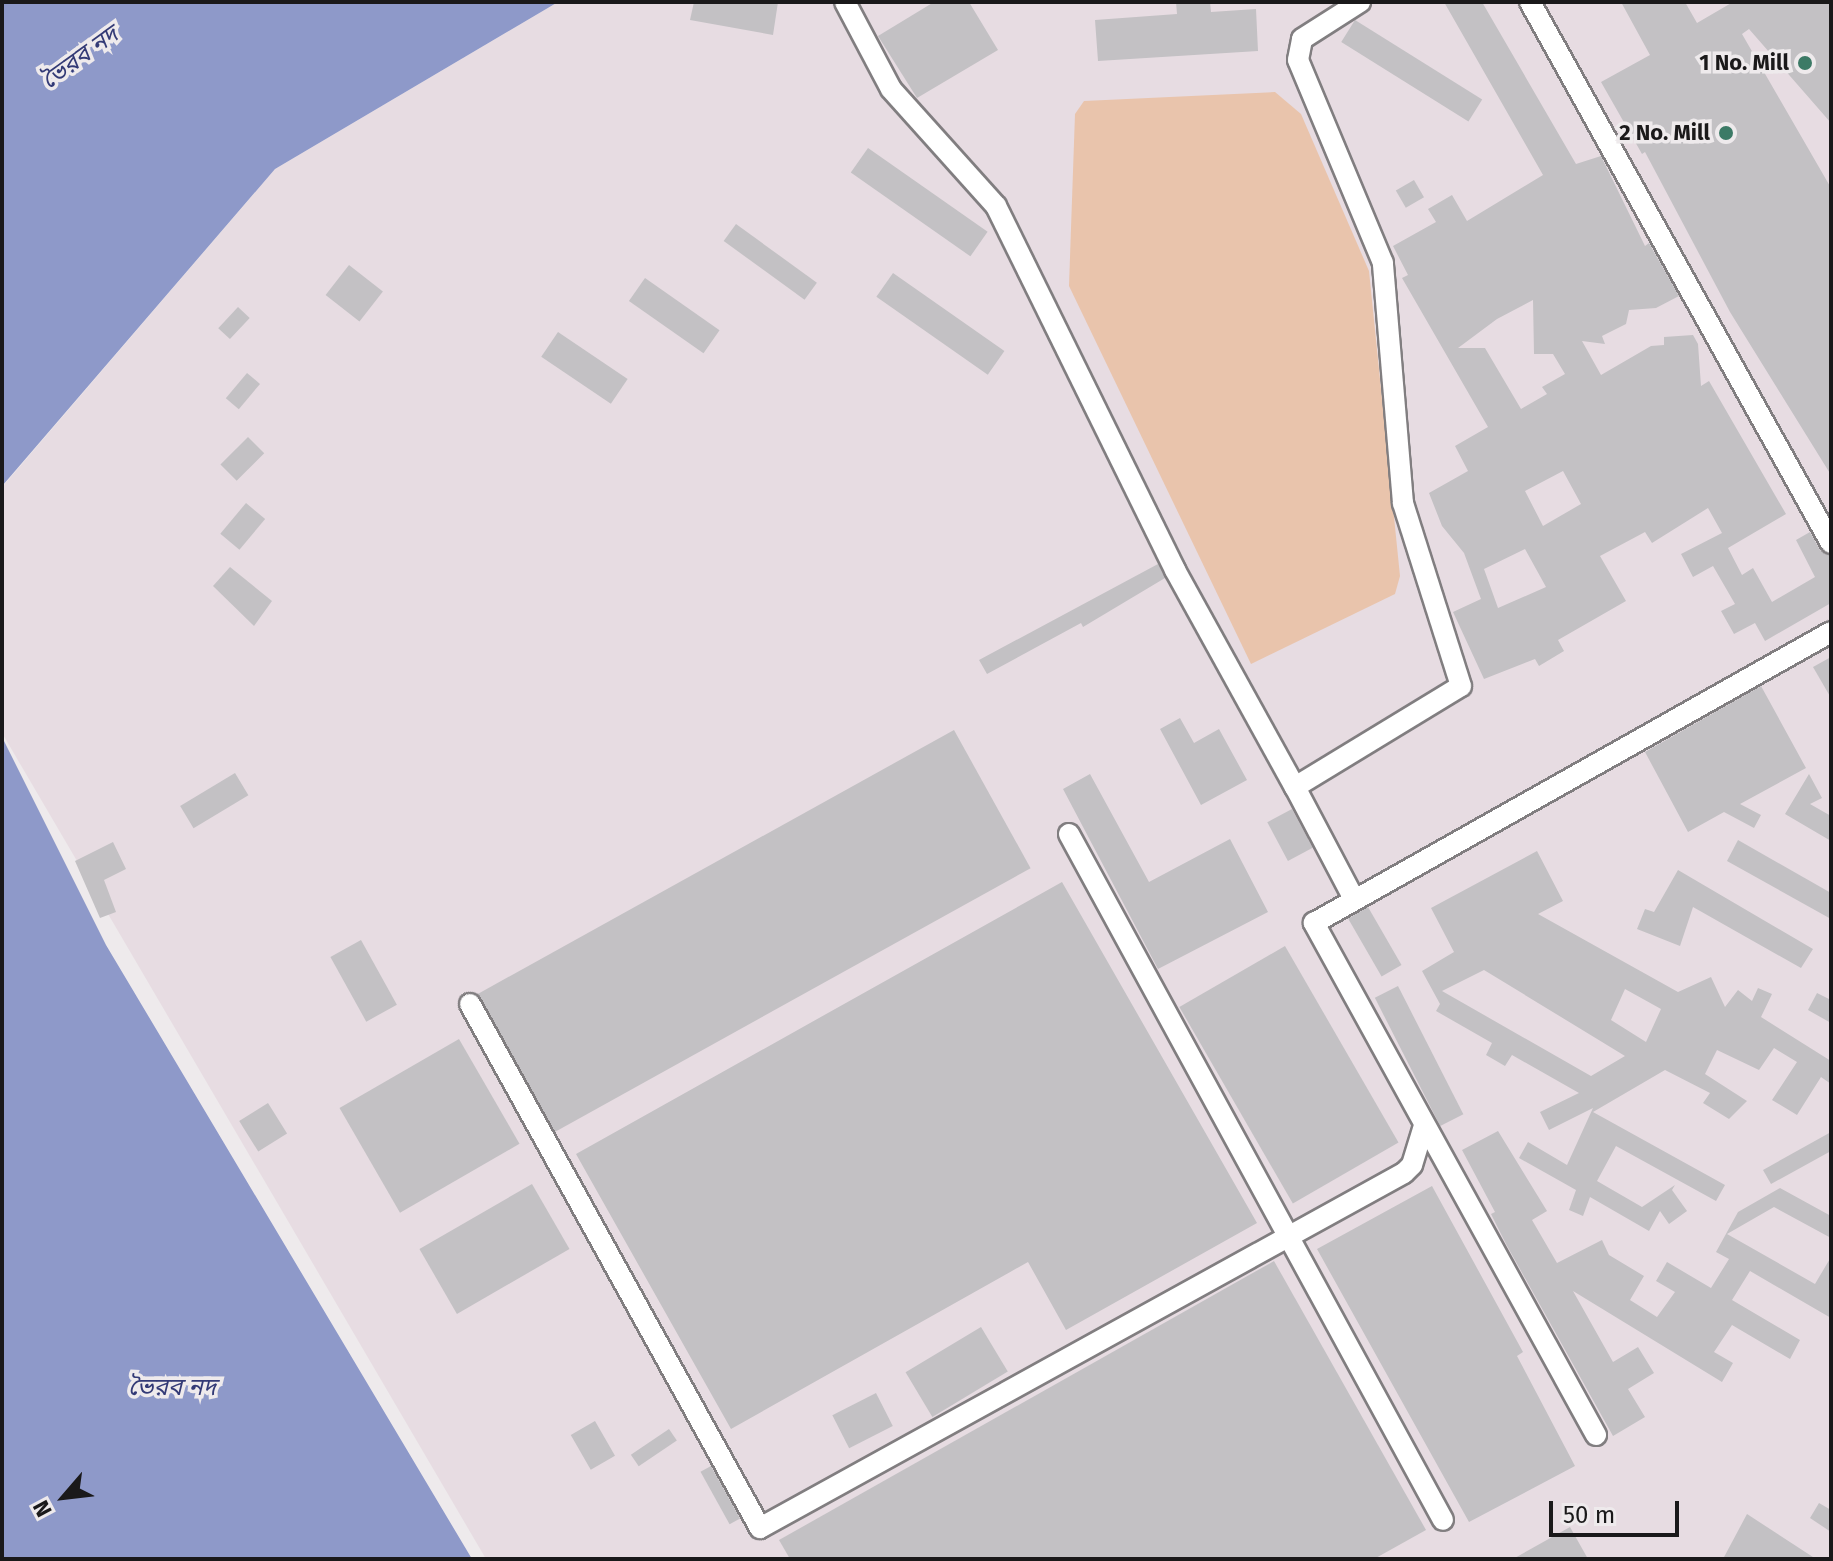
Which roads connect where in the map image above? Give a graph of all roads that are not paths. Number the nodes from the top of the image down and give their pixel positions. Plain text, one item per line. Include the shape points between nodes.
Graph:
1 (845, 2) edge
2 (1360, 2) edge
3 (1530, 2) edge
4 (1831, 543) edge
5 (1831, 632) edge
6 (1295, 787) junction
7 (1069, 834) dead end
8 (1354, 899) junction
9 (470, 1004) dead end
10 (1423, 1128) junction
11 (1286, 1235) junction
12 (1596, 1435) dead end
13 (1443, 1520) dead end

1 - 6 lane via 891,89 996,206 1175,570
2 - 6 lane via 1302,39 1298,60 1383,263 1403,503 1461,686
3 - 4 lane
5 - 8 lane
6 - 8 lane
7 - 11 lane
8 - 10 lane via 1317,919 1316,928
9 - 11 lane via 760,1528
10 - 11 lane via 1412,1165 1404,1173
10 - 12 lane
11 - 13 lane

